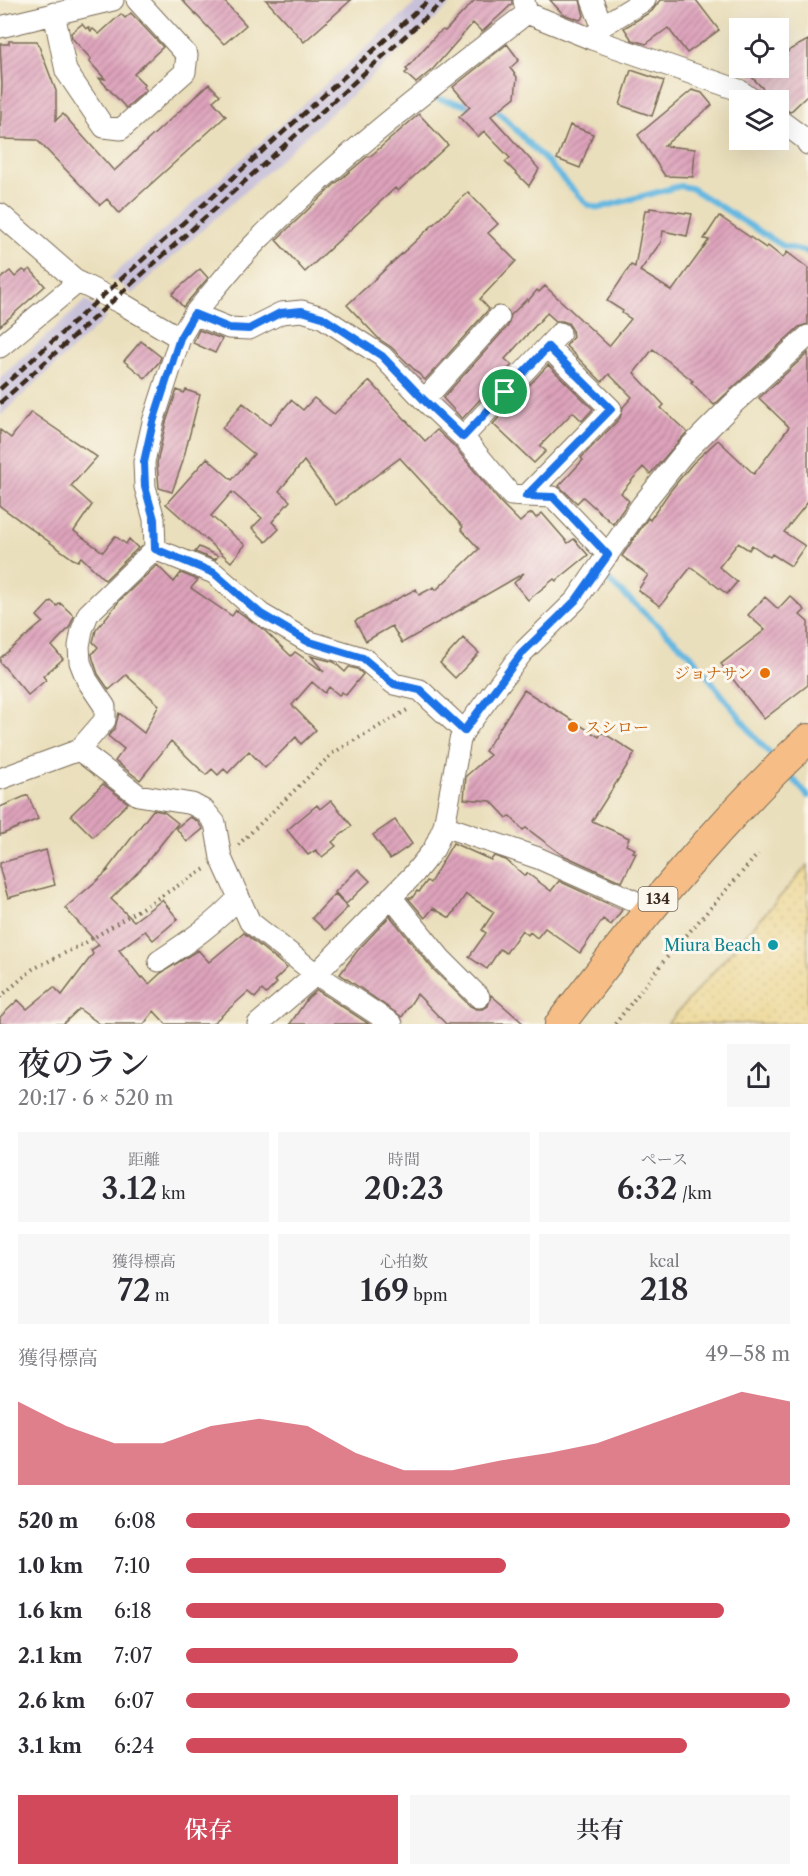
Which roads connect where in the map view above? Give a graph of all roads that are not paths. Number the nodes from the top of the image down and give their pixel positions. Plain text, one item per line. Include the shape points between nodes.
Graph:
1 (113, 0) edge
2 (137, 0) edge
3 (592, 0) edge
4 (645, 0) edge
5 (526, 6) edge
6 (54, 13) junction
7 (0, 27) edge
8 (597, 32) junction
9 (739, 90) edge
10 (789, 127) edge
11 (807, 140) edge
12 (0, 214) edge
13 (78, 282) junction
14 (194, 314) junction
15 (499, 318) dead end
16 (808, 336) edge
17 (180, 338) junction
18 (0, 347) edge
19 (424, 400) junction
20 (463, 437) junction
21 (526, 496) junction
22 (155, 549) junction
23 (608, 555) junction
24 (464, 731) junction
25 (800, 746) edge
26 (79, 750) junction
27 (0, 779) edge
28 (444, 826) junction
29 (239, 897) junction
30 (391, 897) junction
31 (650, 908) junction
32 (159, 961) dead end
33 (316, 974) junction
34 (479, 997) dead end
35 (258, 1024) edge
36 (392, 1024) edge
37 (560, 1024) edge

1 - 6 street
2 - 6 street via 186,55 185,72 121,129 104,127 66,71
3 - 8 street
4 - 8 street
5 - 8 street
5 - 14 street via 347,155 261,236
6 - 7 street
8 - 9 street
10 - 11 street
12 - 13 street
13 - 17 street
13 - 18 street
14 - 17 street
14 - 19 street via 239,329 249,329 280,313 302,311 322,317 382,356
15 - 19 street
16 - 23 street via 683,454
17 - 22 street via 144,462
19 - 20 street
20 - 21 street via 511,495
20 - 21 street via 554,340 611,409
21 - 23 street via 553,497
22 - 24 street via 214,573 261,614 307,641 363,658 394,684 420,690
22 - 26 street via 88,614 79,646 80,662 105,707 105,720
23 - 24 street via 576,600 522,653
24 - 28 street
25 - 31 highway, 134
26 - 27 street
26 - 29 street via 138,795 192,804 205,811 215,823 221,858
28 - 30 street via 434,849
28 - 31 street via 538,858
29 - 32 street via 192,939
29 - 33 street via 250,922
30 - 33 street
30 - 34 street via 441,959
31 - 37 highway, 134
33 - 35 street
33 - 36 street

